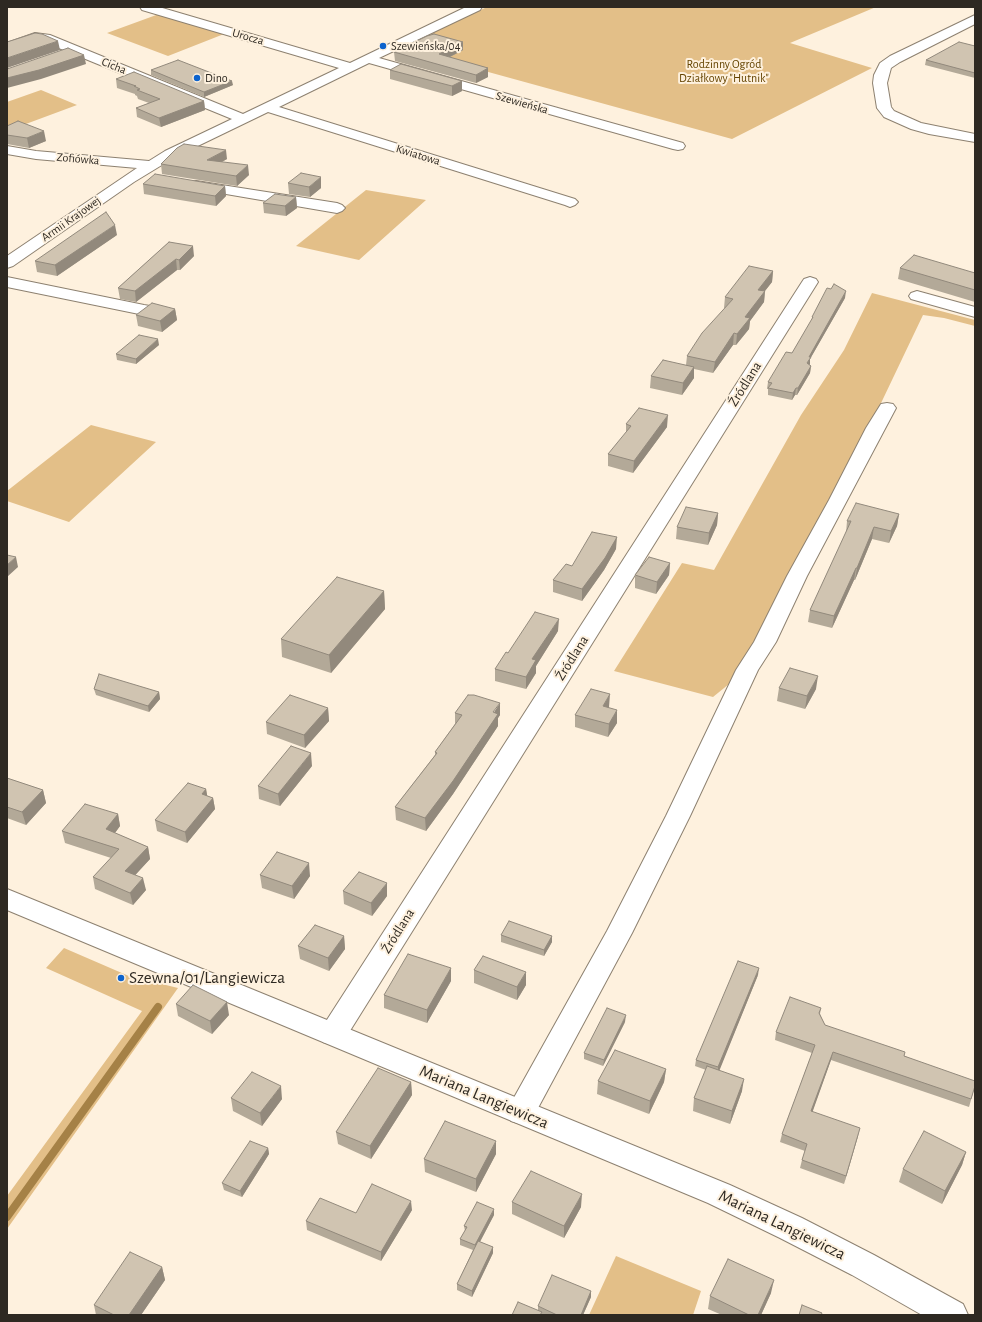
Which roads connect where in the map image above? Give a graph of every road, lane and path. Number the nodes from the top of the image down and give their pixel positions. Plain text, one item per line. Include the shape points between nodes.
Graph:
1 (146, 7) edge
2 (472, 7) edge
3 (975, 19) edge
4 (7, 47) edge
5 (76, 50) junction
6 (57, 56) edge
7 (367, 59) junction
8 (350, 67) junction
9 (266, 107) junction
10 (242, 118) junction
11 (975, 138) edge
12 (678, 146) dead end
13 (7, 150) edge
14 (151, 172) junction
15 (184, 183) edge
16 (570, 202) dead end
17 (337, 208) dead end
18 (7, 263) edge
19 (7, 282) edge
20 (810, 282) dead end
21 (917, 296) dead end
22 (144, 310) edge
23 (975, 312) edge
24 (886, 408) dead end
25 (7, 899) edge
26 (333, 1034) junction
27 (521, 1112) junction
28 (952, 1315) edge

1 - 8 street, Urocza
2 - 7 street
3 - 11 street via 895,59 885,66 880,83 884,108 889,114 916,126
4 - 5 street, Cicha via 43,37
5 - 6 street
5 - 10 street, Cicha
7 - 8 street
7 - 12 street, Szewieńska
8 - 9 street
9 - 10 street
9 - 16 street, Kwiatowa
10 - 14 street via 178,149
13 - 14 street, Zofiówka
14 - 18 street, Armii Krajowej via 135,175
15 - 17 street
19 - 22 street
20 - 26 street, Źródlana
21 - 23 street
24 - 27 street via 765,642 747,670 723,717 717,736 625,921
25 - 26 street, Mariana Langiewicza
26 - 27 street, Mariana Langiewicza
27 - 28 street, Mariana Langiewicza via 719,1194 792,1228

